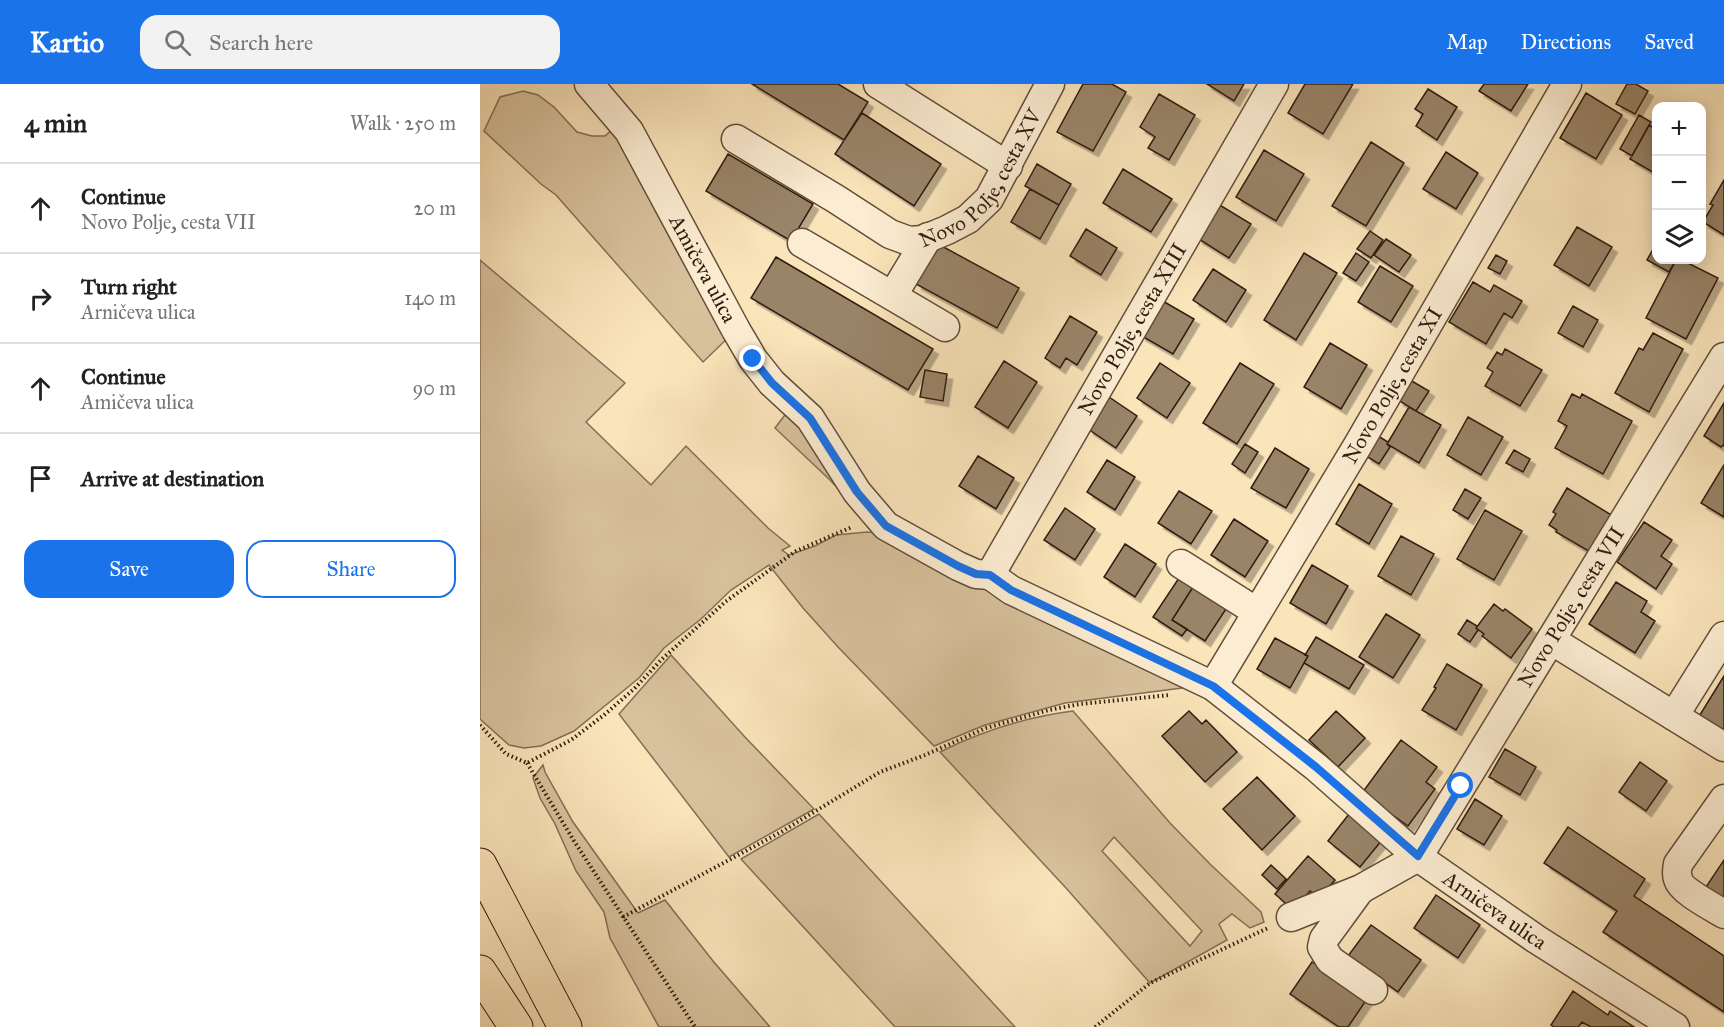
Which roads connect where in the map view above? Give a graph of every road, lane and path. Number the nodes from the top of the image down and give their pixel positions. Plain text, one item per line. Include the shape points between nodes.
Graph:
1 (589, 84) edge
2 (878, 84) edge
3 (1050, 84) edge
4 (1274, 84) edge
5 (1567, 84) edge
6 (736, 139) dead end
7 (1008, 166) junction
8 (928, 237) junction
9 (802, 243) dead end
10 (893, 295) junction
11 (945, 327) dead end
12 (1724, 357) edge
13 (886, 526) junction
14 (1181, 564) dead end
15 (990, 575) junction
16 (1257, 612) junction
17 (1724, 636) edge
18 (1551, 640) junction
19 (1213, 686) junction
20 (1176, 694) dead end
21 (1674, 716) junction
22 (480, 724) edge
23 (1724, 747) edge
24 (527, 763) junction
25 (1724, 799) edge
26 (1418, 856) junction
27 (480, 865) edge
28 (1361, 889) junction
29 (1724, 914) edge
30 (623, 917) junction
31 (1291, 917) joint
32 (480, 972) edge
33 (1373, 990) dead end
34 (516, 1027) edge
35 (565, 1027) edge
36 (695, 1027) edge
37 (1095, 1027) edge
38 (1675, 1027) edge

1 - 13 street, Amičeva ulica via 629,131 753,359 772,383 810,418 857,492
2 - 7 street
3 - 7 street, Novo Polje, cesta XV
4 - 15 street, Novo Polje, cesta XIII
5 - 16 street, Novo Polje, cesta XI
6 - 8 street, Novo Polje, cesta XV via 890,234 909,240
7 - 8 street, Novo Polje, cesta XV via 989,199 968,219
8 - 10 street
9 - 10 street
10 - 11 street
12 - 18 street, Novo Polje, cesta VII
13 - 15 street, Amičeva ulica via 958,566
13 - 24 path via 853,527 796,550 725,602 604,715 570,740
14 - 16 street
15 - 19 street, Arničeva ulica via 1011,590
16 - 19 street, Novo Polje, cesta XI
17 - 21 street
18 - 21 street
18 - 26 street, Novo Polje, cesta VII
19 - 26 street, Arničeva ulica via 1316,767
20 - 30 path via 1080,704 977,732 880,772 781,832
21 - 23 street
22 - 24 path via 506,754
24 - 30 path
25 - 29 street via 1677,870 1678,881 1685,889
26 - 28 street
26 - 38 street, Arničeva ulica via 1536,939
27 - 35 highway
28 - 31 street
28 - 33 street via 1322,947 1330,960
30 - 36 path
31 - 37 path via 1150,983
32 - 34 highway

